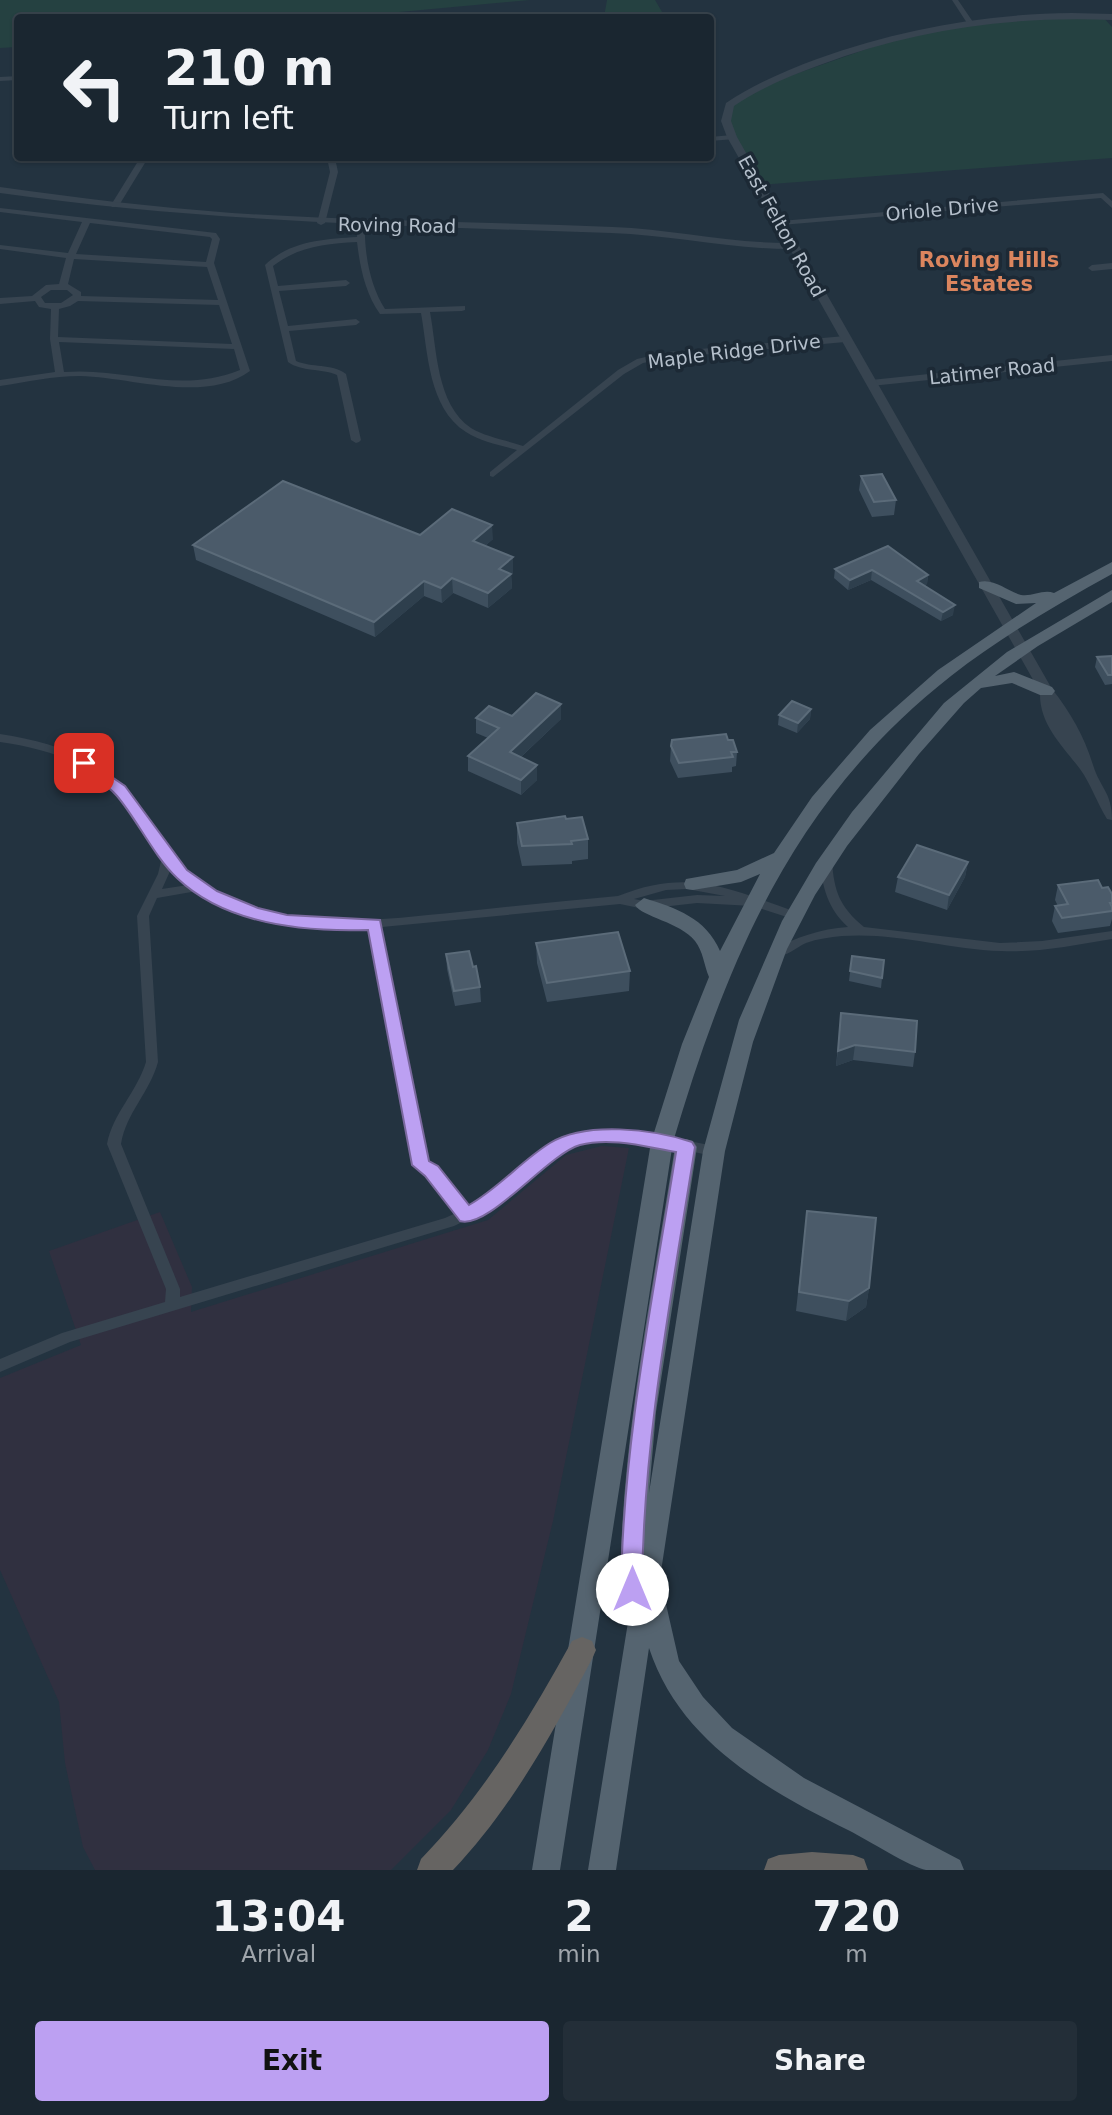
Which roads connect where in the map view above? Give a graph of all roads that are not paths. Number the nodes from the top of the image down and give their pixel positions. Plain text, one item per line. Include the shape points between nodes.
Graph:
1 (955, 0) edge
2 (1112, 17) edge
3 (969, 22) junction
4 (732, 137) junction
5 (714, 139) edge
6 (142, 161) edge
7 (332, 161) edge
8 (0, 190) edge
9 (115, 205) junction
10 (1112, 206) edge
11 (0, 210) edge
12 (87, 220) junction
13 (321, 223) junction
14 (781, 223) junction
15 (360, 225) junction
16 (360, 239) junction
17 (794, 246) junction
18 (1, 248) edge
19 (71, 256) junction
20 (211, 265) junction
21 (1112, 266) edge
22 (1093, 268) dead end
23 (346, 283) dead end
24 (62, 286) junction
25 (275, 289) junction
26 (36, 298) junction
27 (77, 298) junction
28 (0, 301) edge
29 (224, 303) junction
30 (55, 306) junction
31 (462, 308) dead end
32 (425, 311) junction
33 (356, 322) dead end
34 (284, 329) junction
35 (845, 338) junction
36 (54, 339) junction
37 (239, 347) junction
38 (1112, 358) edge
39 (60, 375) junction
40 (0, 383) edge
41 (871, 383) junction
42 (356, 440) dead end
43 (524, 449) junction
44 (493, 474) dead end
45 (1112, 567) edge
46 (1112, 582) edge
47 (985, 585) junction
48 (1063, 593) junction
49 (1112, 595) edge
50 (1016, 638) junction
51 (974, 687) junction
52 (1046, 691) junction
53 (0, 738) edge
54 (1112, 815) edge
55 (168, 857) junction
56 (778, 857) junction
57 (826, 862) junction
58 (693, 884) junction
59 (199, 887) junction
60 (154, 894) junction
61 (620, 900) junction
62 (751, 902) junction
63 (644, 905) junction
64 (793, 915) junction
65 (375, 924) junction
66 (859, 929) junction
67 (1112, 935) edge
68 (775, 954) junction
69 (717, 974) junction
70 (662, 1142) junction
71 (686, 1147) junction
72 (714, 1151) junction
73 (466, 1216) junction
74 (172, 1305) junction
75 (0, 1366) edge
76 (648, 1564) junction
77 (638, 1631) junction
78 (582, 1650) junction
79 (432, 1870) edge
80 (546, 1870) edge
81 (602, 1870) edge
82 (779, 1870) edge
83 (853, 1870) edge
84 (950, 1870) edge

1 - 3 street
2 - 3 street, East Felton Road via 1066,14
3 - 4 street, East Felton Road via 892,36 742,95 726,113
4 - 5 street
4 - 14 street, East Felton Road
6 - 9 street
7 - 13 street via 334,172
8 - 9 street, Roving Road
9 - 13 street, Roving Road
10 - 14 street, Oriole Drive via 1103,195
11 - 12 street
12 - 19 street
12 - 20 street via 213,235
13 - 15 street, Roving Road
14 - 17 street, East Felton Road
15 - 16 street
15 - 17 street, Roving Road via 637,231
16 - 25 street via 285,251 269,265
16 - 32 street via 375,303 383,312
17 - 35 street, East Felton Road
18 - 19 street
19 - 20 street
19 - 24 street
20 - 29 street
21 - 22 street
23 - 25 street
24 - 26 street via 43,289
24 - 27 street via 77,291
25 - 34 street
26 - 28 street
26 - 30 street via 42,305
27 - 29 street
27 - 30 street
29 - 37 street
30 - 36 street
31 - 32 street
32 - 43 street via 448,413 468,430
33 - 34 street
34 - 42 street via 292,362 306,370 332,368 341,374
35 - 41 street, East Felton Road
35 - 43 street, Maple Ridge Drive via 640,361
36 - 37 street
36 - 39 street
37 - 39 street via 245,371 215,382 165,385 98,375
38 - 41 street, Latimer Road
39 - 40 street
41 - 47 street, East Felton Road
43 - 44 street, Maple Ridge Drive
45 - 48 main road
46 - 50 main road
47 - 48 main road via 1022,601
47 - 50 street, East Felton Road
48 - 50 main road
49 - 50 main road
50 - 51 main road
50 - 52 street, East Felton Road
50 - 56 main road via 929,684 877,732
51 - 52 main road via 1014,677
51 - 57 main road via 922,738
52 - 54 street, East Felton Road via 1050,715 1070,752 1086,766
53 - 55 street via 60,751 100,773 131,803
55 - 59 street
55 - 60 street
56 - 58 main road via 741,876
56 - 62 main road
57 - 64 main road
57 - 66 street via 828,891 835,906
58 - 61 street via 640,890
58 - 62 street via 716,887
59 - 60 street
59 - 65 street via 271,918 331,925
60 - 74 street via 145,906 142,926 152,1062 147,1079 118,1125 114,1144 173,1289
61 - 63 street
61 - 65 street
62 - 63 street via 697,899
62 - 64 street
62 - 69 main road
63 - 69 main road via 683,919 702,935
64 - 68 main road
65 - 73 street via 421,1165 431,1171
66 - 67 street via 1008,947
66 - 68 street via 814,935
68 - 72 main road via 738,1055
69 - 70 main road
70 - 71 street
70 - 73 street via 613,1135 568,1142
70 - 78 main road
71 - 72 street
71 - 77 main road via 640,1449 632,1553
72 - 76 main road
73 - 74 street
74 - 75 street via 67,1337
76 - 77 main road
76 - 84 main road via 658,1633 670,1668 691,1704 719,1735 756,1764
77 - 81 main road
78 - 79 highway via 506,1779 470,1829
78 - 80 main road
82 - 83 highway

